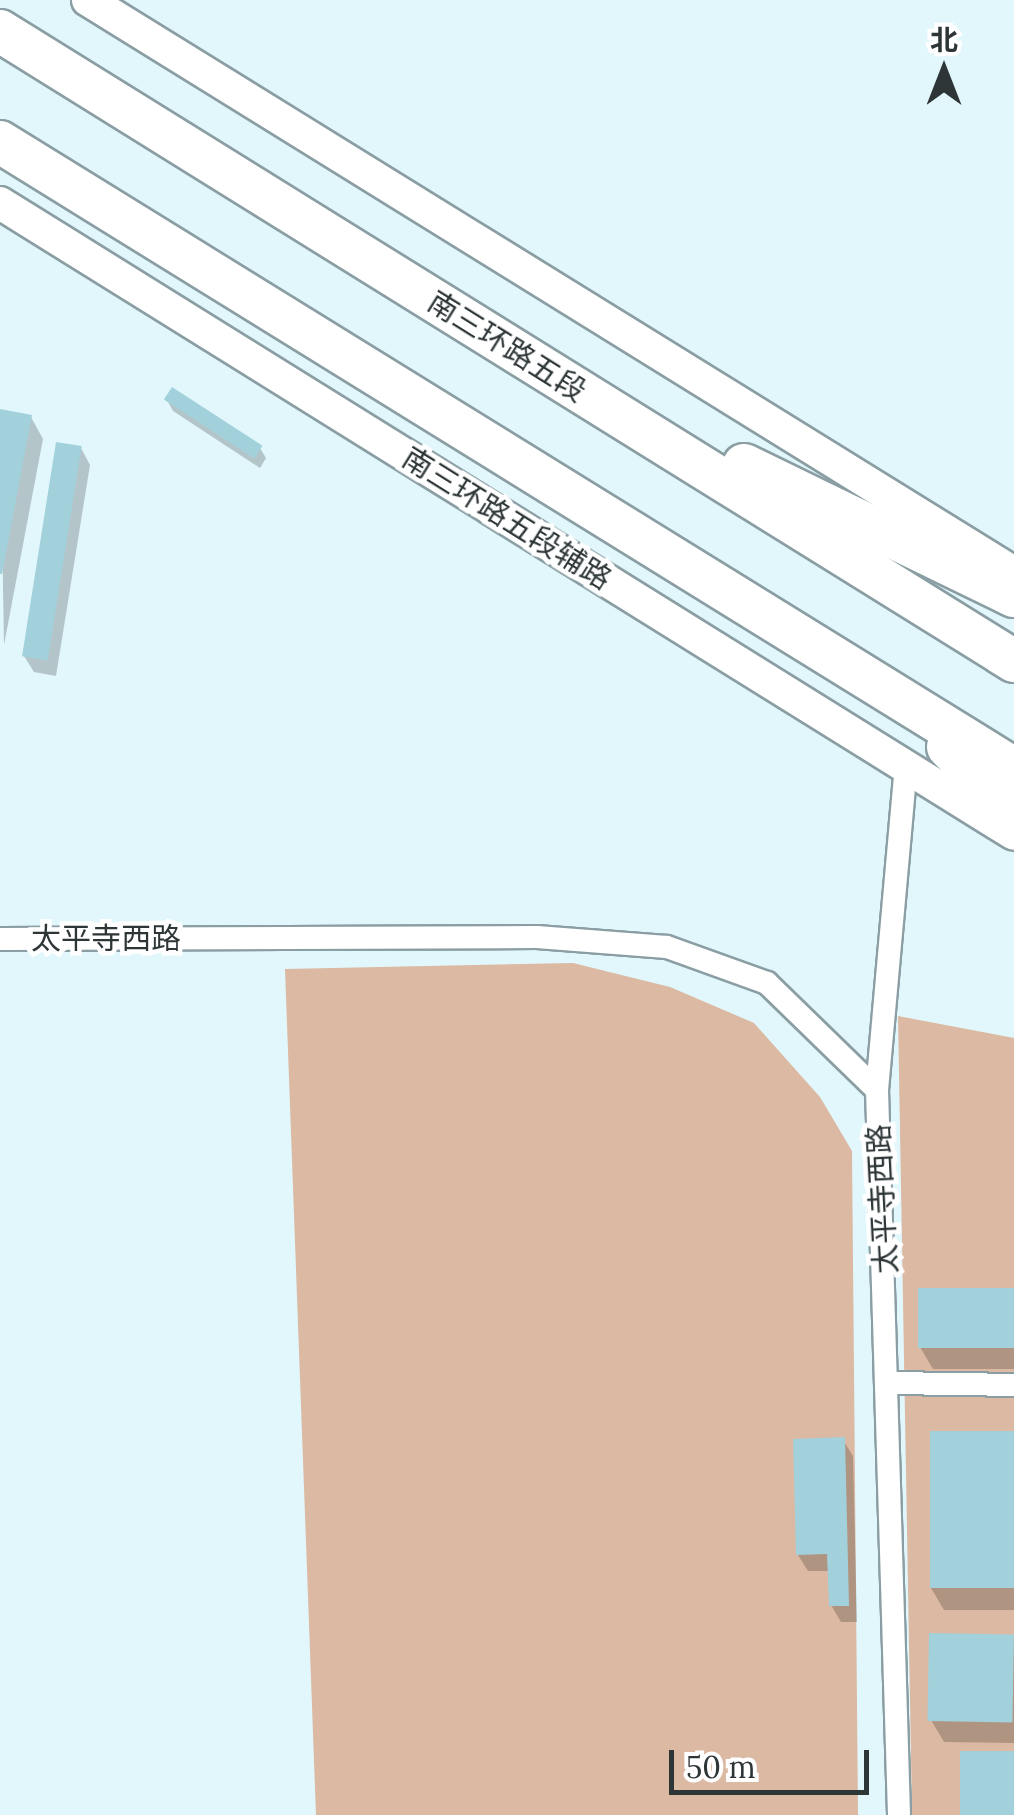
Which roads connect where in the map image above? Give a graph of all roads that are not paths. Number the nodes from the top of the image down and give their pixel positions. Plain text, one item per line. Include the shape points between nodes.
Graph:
1 (88, 0) edge
2 (0, 31) edge
3 (0, 142) edge
4 (0, 203) edge
5 (542, 367) junction
6 (1014, 573) edge
7 (1014, 596) edge
8 (1014, 661) edge
9 (899, 697) junction
10 (906, 766) junction
11 (1014, 769) edge
12 (1014, 814) edge
13 (1014, 834) edge
14 (0, 939) edge
15 (877, 1090) junction
16 (891, 1382) junction
17 (1014, 1385) edge
18 (899, 1815) edge

1 - 6 main road
2 - 5 highway, 南三环路五段
3 - 9 highway
4 - 10 main road, 南三环路五段辅路
5 - 7 highway
5 - 8 highway, 南三环路五段
9 - 11 highway
9 - 12 highway
10 - 13 main road, 南三环路五段辅路
10 - 15 street
14 - 15 street, 太平寺西路 via 536,937 667,947 767,984
15 - 16 street, 太平寺西路
16 - 17 street
16 - 18 street, 太平寺西路

